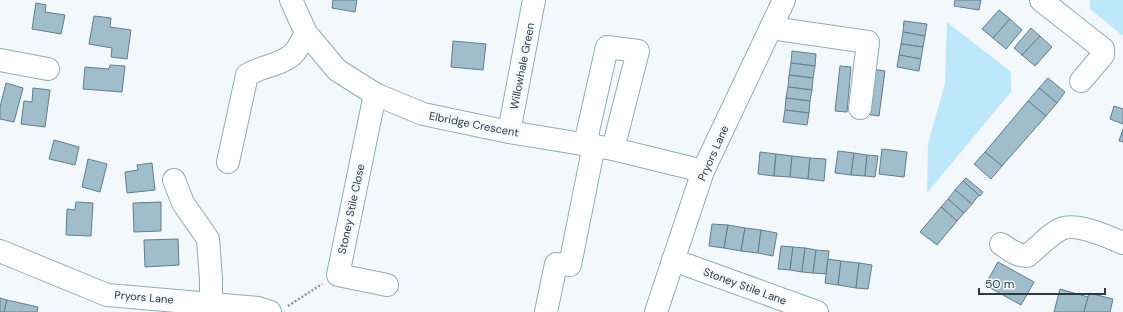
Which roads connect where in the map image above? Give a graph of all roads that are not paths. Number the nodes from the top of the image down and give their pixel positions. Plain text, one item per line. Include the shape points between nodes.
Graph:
1 (291, 0) edge
2 (534, 0) edge
3 (784, 0) edge
4 (1041, 0) edge
5 (772, 28) junction
6 (306, 33) junction
7 (0, 60) edge
8 (48, 69) dead end
9 (1081, 81) dead end
10 (375, 94) junction
11 (860, 108) dead end
12 (509, 132) junction
13 (597, 146) junction
14 (228, 162) dead end
15 (703, 171) junction
16 (174, 180) dead end
17 (1123, 243) edge
18 (1001, 244) dead end
19 (0, 251) edge
20 (673, 260) junction
21 (387, 285) dead end
22 (105, 303) edge
23 (211, 303) junction
24 (278, 310) edge
25 (546, 312) edge
26 (656, 312) edge
27 (817, 312) edge

1 - 6 street, Elbridge Crescent
2 - 12 street, Willowhale Green
3 - 5 street, Pryors Lane
4 - 9 street via 1103,49 1103,56
5 - 11 street via 868,42
5 - 15 street, Pryors Lane
6 - 10 street, Elbridge Crescent via 337,70
6 - 14 street via 293,54 276,64 256,69 247,75
7 - 8 street
10 - 12 street, Elbridge Crescent via 423,114
10 - 21 street, Stoney Stile Close via 338,275
12 - 13 street, Elbridge Crescent
13 - 15 street, Elbridge Crescent
13 - 25 street via 570,265 556,264
15 - 20 street, Pryors Lane
16 - 23 street via 183,203 208,239 212,279
17 - 18 street via 1090,230 1068,227 1060,230 1027,256 1014,253
19 - 22 street, Pryors Lane
20 - 26 street, Pryors Lane
20 - 27 street, Stoney Stile Lane
22 - 23 street, Pryors Lane
23 - 24 street, Pryors Lane

